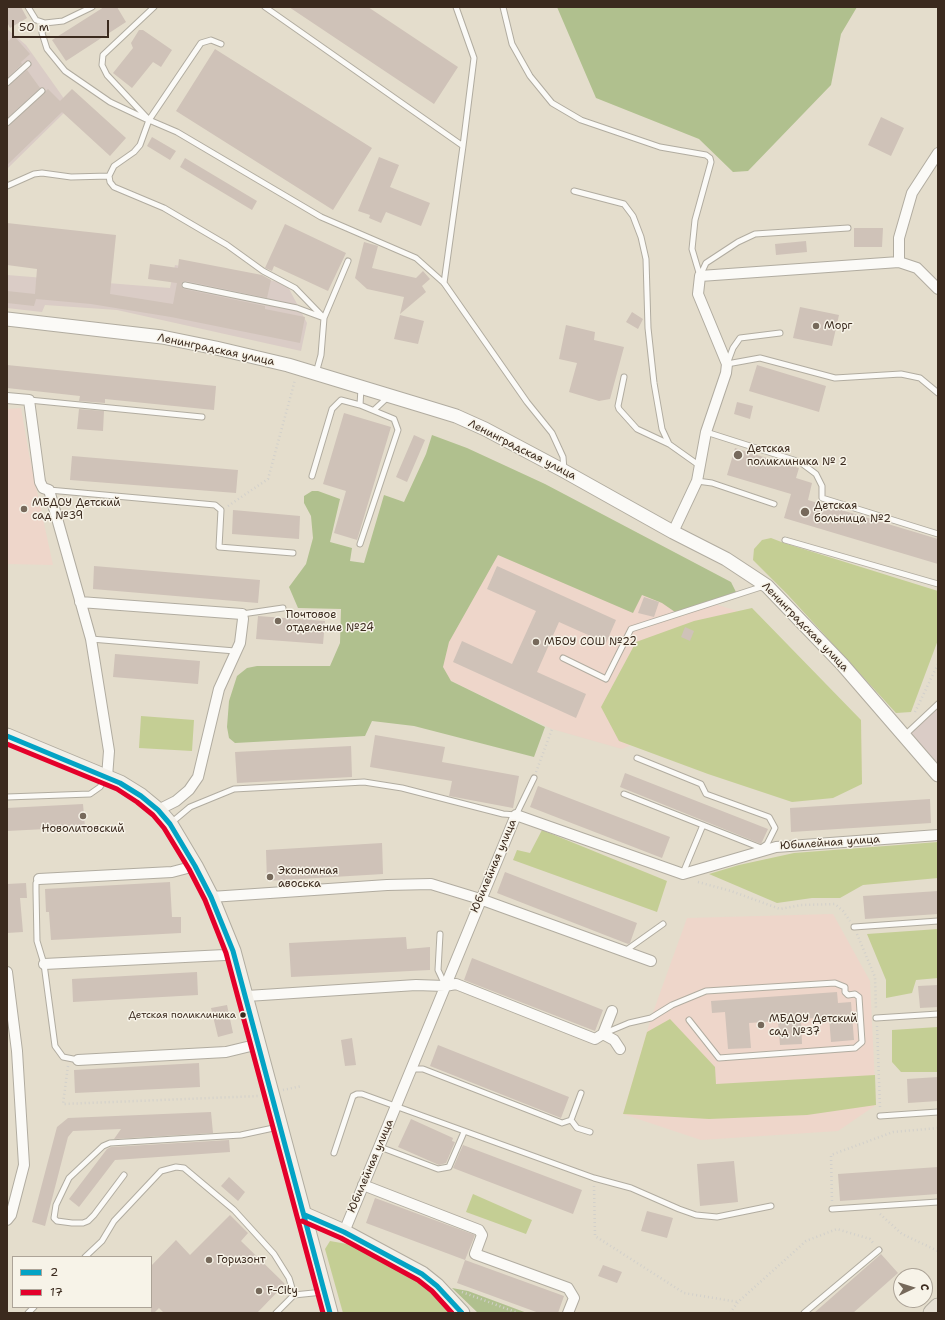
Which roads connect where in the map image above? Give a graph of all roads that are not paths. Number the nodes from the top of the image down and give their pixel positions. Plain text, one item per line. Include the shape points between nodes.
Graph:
1 (28, 7) edge
2 (92, 7) edge
3 (154, 7) edge
4 (265, 7) edge
5 (456, 7) edge
6 (503, 7) edge
7 (45, 23) junction
8 (221, 44) dead end
9 (28, 64) dead end
10 (7, 82) edge
11 (42, 91) dead end
12 (149, 120) junction
13 (7, 123) edge
14 (463, 146) junction
15 (938, 153) edge
16 (109, 176) junction
17 (7, 186) edge
18 (574, 191) dead end
19 (848, 228) dead end
20 (348, 261) dead end
21 (899, 262) junction
22 (700, 276) junction
23 (444, 283) junction
24 (185, 285) dead end
25 (938, 289) edge
26 (324, 318) junction
27 (7, 319) edge
28 (780, 333) dead end
29 (727, 364) junction
30 (316, 374) junction
31 (624, 377) dead end
32 (361, 388) junction
33 (938, 393) edge
34 (390, 396) junction
35 (7, 398) edge
36 (29, 400) junction
37 (360, 405) junction
38 (374, 410) junction
39 (202, 417) dead end
40 (706, 432) junction
41 (669, 444) junction
42 (701, 467) junction
43 (564, 471) junction
44 (312, 476) dead end
45 (697, 481) junction
46 (49, 490) junction
47 (774, 504) dead end
48 (672, 532) junction
49 (938, 534) edge
50 (785, 540) dead end
51 (360, 544) dead end
52 (293, 553) dead end
53 (938, 584) edge
54 (767, 586) junction
55 (80, 602) junction
56 (283, 608) dead end
57 (242, 614) junction
58 (91, 639) junction
59 (235, 651) junction
60 (563, 658) dead end
61 (937, 705) edge
62 (7, 736) edge
63 (904, 736) junction
64 (637, 758) dead end
65 (938, 775) edge
66 (107, 777) junction
67 (534, 778) road end
68 (624, 794) dead end
69 (7, 797) edge
70 (158, 810) junction
71 (516, 815) junction
72 (170, 824) junction
73 (702, 825) junction
74 (938, 835) edge
75 (773, 843) junction
76 (195, 866) junction
77 (683, 874) junction
78 (39, 878) joint
79 (211, 897) junction
80 (480, 899) junction
81 (938, 921) edge
82 (663, 924) dead end
83 (854, 927) road end
84 (440, 934) dead end
85 (233, 951) junction
86 (624, 951) junction
87 (651, 961) dead end
88 (44, 964) junction
89 (7, 972) edge
90 (445, 986) junction
91 (247, 996) junction
92 (612, 1011) dead end
93 (938, 1014) edge
94 (876, 1018) road end
95 (689, 1020) dead end
96 (603, 1034) junction
97 (259, 1044) junction
98 (620, 1049) dead end
99 (74, 1059) joint
100 (411, 1069) junction
101 (581, 1093) dead end
102 (396, 1106) junction
103 (938, 1112) edge
104 (880, 1116) road end
105 (571, 1120) junction
106 (281, 1127) junction
107 (464, 1132) junction
108 (590, 1132) dead end
109 (380, 1147) junction
110 (334, 1153) dead end
111 (124, 1175) dead end
112 (363, 1185) junction
113 (938, 1202) edge
114 (771, 1206) dead end
115 (832, 1209) road end
116 (305, 1216) junction
117 (7, 1220) edge
118 (344, 1232) junction
119 (880, 1250) road end
120 (86, 1256) edge
121 (324, 1292) junction
122 (294, 1295) junction
123 (276, 1313) edge
124 (330, 1313) edge
125 (462, 1313) edge
126 (568, 1313) edge
127 (804, 1313) edge

1 - 7 lane via 36,20
2 - 7 lane via 63,20
3 - 12 lane via 103,55 102,65 107,74
4 - 14 lane
5 - 14 lane via 474,58
6 - 22 lane via 512,44 530,76 552,103 581,120 660,147 706,155 710,158 695,220 692,249
7 - 12 lane via 42,32 47,49 65,71 110,102
8 - 12 lane via 210,40 201,43
9 - 10 lane
11 - 13 lane
12 - 16 lane via 140,145 114,166
12 - 23 lane via 177,132 321,217 416,258
14 - 23 lane
15 - 21 street via 912,193 899,238
16 - 17 lane via 71,178 42,173
16 - 26 lane via 114,187 192,223 227,244 262,272 295,288
18 - 41 lane via 624,204 633,216 641,237 646,259 648,328 654,382 662,429
19 - 22 lane via 755,234 706,263
20 - 26 lane
21 - 22 street
21 - 25 street via 917,268
22 - 29 street via 698,294
23 - 43 lane via 527,402 552,432 563,457
24 - 26 lane via 296,308
26 - 30 lane via 321,355
27 - 30 street, Ленинградская улица via 162,337
28 - 29 lane via 740,338
29 - 33 lane via 760,358 835,378 901,374 920,378
29 - 40 street
30 - 32 street, Ленинградская улица
31 - 41 lane via 619,410 637,429
32 - 34 street, Ленинградская улица
32 - 37 lane
34 - 38 lane
34 - 43 street, Ленинградская улица via 485,429
35 - 36 street
36 - 39 lane
36 - 46 street via 40,482 43,488
37 - 38 lane
37 - 44 lane via 341,400 332,409
38 - 51 lane via 394,419 398,430
40 - 42 street
40 - 49 lane via 800,462 816,474 822,486 822,498
41 - 42 lane
42 - 45 street
43 - 48 street, Ленинградская улица
45 - 47 lane via 712,483
45 - 48 street
46 - 52 lane via 215,505 221,510 219,547
46 - 55 street
48 - 54 street, Ленинградская улица via 726,559
50 - 53 lane
54 - 60 lane via 631,629 606,679
54 - 63 street, Ленинградская улица via 842,664
55 - 57 street
55 - 58 street
56 - 57 lane
57 - 59 street via 240,643
58 - 59 lane
58 - 66 street via 109,751
59 - 70 street via 219,689 198,777 189,790 176,801
61 - 63 lane
62 - 66 main road
63 - 65 street, Ленинградская улица
64 - 75 lane via 701,784 706,794 769,817 775,828
66 - 69 lane via 100,787 90,794
66 - 70 main road via 141,796
67 - 71 lane
68 - 73 lane
70 - 72 main road
71 - 72 lane via 502,814 402,788 364,782 234,789 190,807
71 - 77 street, Юбилейная улица
71 - 80 street, Юбилейная улица
72 - 76 main road
73 - 75 lane via 761,848
73 - 77 lane
74 - 75 street, Юбилейная улица
75 - 77 street, Юбилейная улица
76 - 78 street via 172,872
76 - 79 main road
78 - 88 lane via 36,883 36,941
79 - 80 street via 432,884
79 - 85 main road
80 - 86 street
80 - 90 street, Юбилейная улица
81 - 83 lane
82 - 86 lane
84 - 90 lane via 438,970
85 - 88 street via 225,955
85 - 91 main road
86 - 87 street
88 - 99 lane via 55,1046 63,1057
89 - 117 street via 17,1051 24,1165 11,1215
90 - 91 street via 416,985
90 - 96 street via 456,984 595,1039
90 - 100 street, Юбилейная улица
91 - 97 main road
92 - 96 street
93 - 94 lane
95 - 96 lane via 719,1058 855,1048 862,1042 859,997 855,994 848,995 845,987 835,983 706,991 672,1005 651,1018
96 - 98 street via 614,1040
97 - 99 street via 226,1052
97 - 106 main road
100 - 102 street, Юбилейная улица
100 - 105 lane via 423,1069 562,1123
101 - 105 lane
102 - 107 lane
102 - 109 street, Юбилейная улица
102 - 110 lane via 362,1094 353,1096
103 - 104 lane
105 - 108 lane via 577,1128
106 - 111 lane via 242,1135 110,1143 103,1146 69,1178 56,1205 54,1218 57,1221 72,1223 88,1221
106 - 116 main road
107 - 109 lane via 449,1167 438,1169
107 - 114 lane via 594,1178 631,1188 696,1215 717,1217
109 - 112 street, Юбилейная улица
112 - 118 street, Юбилейная улица
112 - 126 street via 479,1230 482,1235 475,1254 568,1288 574,1298
113 - 115 lane
116 - 118 main road
116 - 121 main road
118 - 125 main road via 422,1274
119 - 127 lane
120 - 122 lane via 102,1241 114,1221 161,1171 176,1167 184,1168 234,1210 274,1254 289,1278
121 - 122 lane
121 - 124 main road
122 - 123 lane

